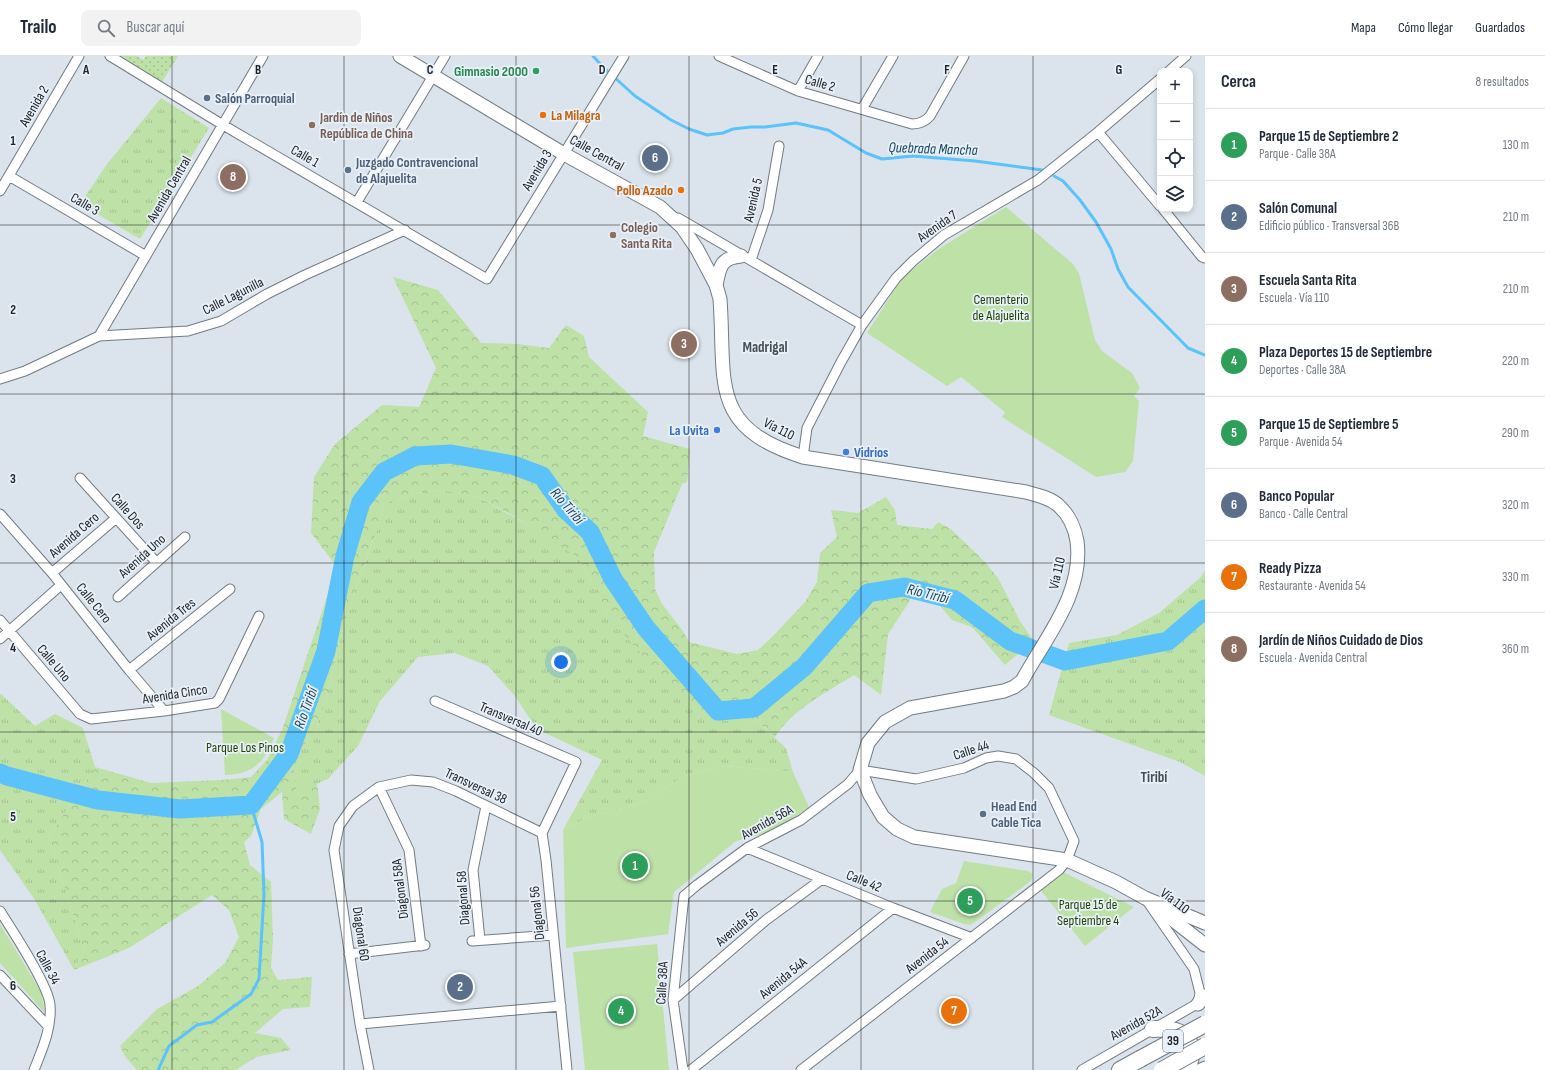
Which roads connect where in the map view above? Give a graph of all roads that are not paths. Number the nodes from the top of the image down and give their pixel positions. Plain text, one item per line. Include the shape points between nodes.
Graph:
1 (79, 56) edge
2 (110, 56) edge
3 (263, 56) edge
4 (400, 56) edge
5 (445, 56) edge
6 (624, 56) edge
7 (719, 56) edge
8 (818, 56) edge
9 (893, 56) edge
10 (964, 56) edge
11 (1186, 56) edge
12 (1172, 68) edge
13 (433, 75) junction
14 (1157, 82) edge
15 (798, 91) junction
16 (862, 109) junction
17 (223, 125) junction
18 (1098, 132) junction
19 (779, 146) dead end
20 (564, 154) junction
21 (10, 176) junction
22 (0, 191) edge
23 (357, 202) junction
24 (1157, 202) edge
25 (660, 207) junction
26 (1165, 212) edge
27 (405, 230) junction
28 (146, 256) junction
29 (746, 258) junction
30 (1205, 258) edge
31 (487, 279) joint
32 (716, 286) junction
33 (862, 325) junction
34 (99, 336) junction
35 (0, 378) edge
36 (803, 457) junction
37 (80, 478) dead end
38 (0, 514) edge
39 (115, 519) junction
40 (185, 537) dead end
41 (156, 562) junction
42 (52, 573) junction
43 (61, 585) junction
44 (230, 589) dead end
45 (118, 597) dead end
46 (259, 616) dead end
47 (0, 620) edge
48 (9, 631) junction
49 (0, 639) edge
50 (129, 670) junction
51 (435, 701) dead end
52 (164, 711) junction
53 (91, 719) joint
54 (860, 770) junction
55 (380, 787) junction
56 (353, 806) joint
57 (486, 806) junction
58 (542, 833) junction
59 (748, 848) junction
60 (1067, 860) junction
61 (822, 879) junction
62 (684, 896) joint
63 (1145, 898) junction
64 (893, 908) junction
65 (0, 911) edge
66 (1205, 923) edge
67 (553, 935) junction
68 (972, 938) junction
69 (1202, 943) edge
70 (349, 954) junction
71 (0, 975) edge
72 (673, 1000) junction
73 (1203, 1000) edge
74 (561, 1006) junction
75 (360, 1024) junction
76 (1205, 1024) edge
77 (48, 1026) junction
78 (1153, 1029) junction
79 (1205, 1046) edge
80 (35, 1067) edge
81 (1197, 1069) edge
82 (369, 1070) edge
83 (567, 1070) edge
84 (683, 1070) edge
85 (691, 1070) edge
86 (801, 1070) edge
87 (1082, 1070) edge
88 (1120, 1070) edge
89 (1162, 1070) edge

1 - 21 street, Avenida 2
2 - 17 street, Calle 1
3 - 17 street, Avenida Central
4 - 13 main road, Calle Central
5 - 13 street
6 - 20 street, Avenida 3
7 - 15 street, Calle 2
8 - 15 street
9 - 16 street
10 - 16 street, Calle 2 via 930,116 924,122 912,124
11 - 12 street
13 - 20 main road, Calle Central
13 - 23 street
14 - 18 street, Avenida 7
15 - 16 street, Calle 2
17 - 23 street, Calle 1
17 - 28 street, Avenida Central
18 - 24 street
18 - 33 street, Avenida 7 via 1038,180 944,235 913,260 896,278
19 - 29 street, Avenida 5 via 768,210
20 - 25 main road, Calle Central
20 - 31 street, Avenida 3
21 - 22 street, Avenida 2
21 - 28 street, Calle 3
23 - 27 street, Calle 1
25 - 29 street, Calle Central
25 - 32 main road, Vía 110 via 690,238
26 - 30 street
27 - 31 street, Calle 1
27 - 34 street, Calle Lagunilla via 293,281 221,321 188,331
28 - 34 street, Avenida Central
29 - 32 main road via 731,257 722,264
29 - 33 street, Calle Central
32 - 36 main road, Vía 110 via 720,299 724,382 733,413 760,439
33 - 36 street, Avenida 7 via 807,428
34 - 35 street, Calle Lagunilla via 25,371
36 - 54 main road, Vía 110 via 1026,492 1059,506 1069,518 1075,532 1078,560 1070,593 1057,623 1024,678 1014,688 910,708 885,722 868,744
37 - 39 street, Calle Dos
38 - 42 street, Calle Cero
39 - 41 street, Calle Dos
39 - 42 street, Avenida Cero
40 - 41 street, Avenida Uno
41 - 45 street, Avenida Uno
42 - 43 street, Calle Cero
43 - 48 street
43 - 50 street, Calle Cero
44 - 50 street, Avenida Tres
46 - 52 street, Avenida Cinco via 219,699 210,704
47 - 48 street, Calle Uno
48 - 49 street
48 - 53 street, Calle Uno via 80,714
50 - 52 street, Calle Cero
51 - 58 street, Transversal 40 via 576,762
52 - 53 street, Avenida Cinco
54 - 59 street, Avenida 56A via 848,784 801,820
54 - 60 main road, Vía 110 via 870,795 883,817 897,829 914,837
54 - 60 street, Calle 44 via 916,778 964,768 992,757 1016,760 1049,788 1059,807 1074,841
55 - 56 street, Transversal 38
55 - 57 street, Transversal 38 via 411,780 432,782
55 - 70 street, Diagonal 58A via 409,850 424,946
56 - 70 street, Diagonal 60 via 339,826 334,850
57 - 58 street, Transversal 38
57 - 67 street, Diagonal 58 via 473,870 476,940
58 - 67 street, Diagonal 56
59 - 61 street, Calle 42
59 - 62 street, Avenida 56A
60 - 63 main road, Vía 110
60 - 68 street, Avenida 54 via 1060,870
61 - 64 street, Calle 42
61 - 72 street, Avenida 56 via 766,920
62 - 72 street, Calle 38A
63 - 66 main road, Vía 110
63 - 69 main road, Vía 110
63 - 73 street via 1194,970
64 - 68 street, Calle 42
64 - 85 street, Avenida 54A
65 - 77 street, Calle 34 via 45,986 50,1004
67 - 74 street, Diagonal 56
68 - 86 street, Avenida 54
70 - 75 street, Diagonal 60
71 - 77 street
72 - 84 street, Calle 38A
73 - 78 street, Avenida 52A
74 - 75 street
74 - 83 street, Diagonal 56
75 - 82 street, Diagonal 60
76 - 88 highway, 39, bridge
77 - 80 street, Calle 34 via 43,1049
78 - 81 highway via 1181,1033 1189,1041 1192,1049 1191,1059
78 - 87 street, Avenida 52A
79 - 89 highway, 39, bridge

